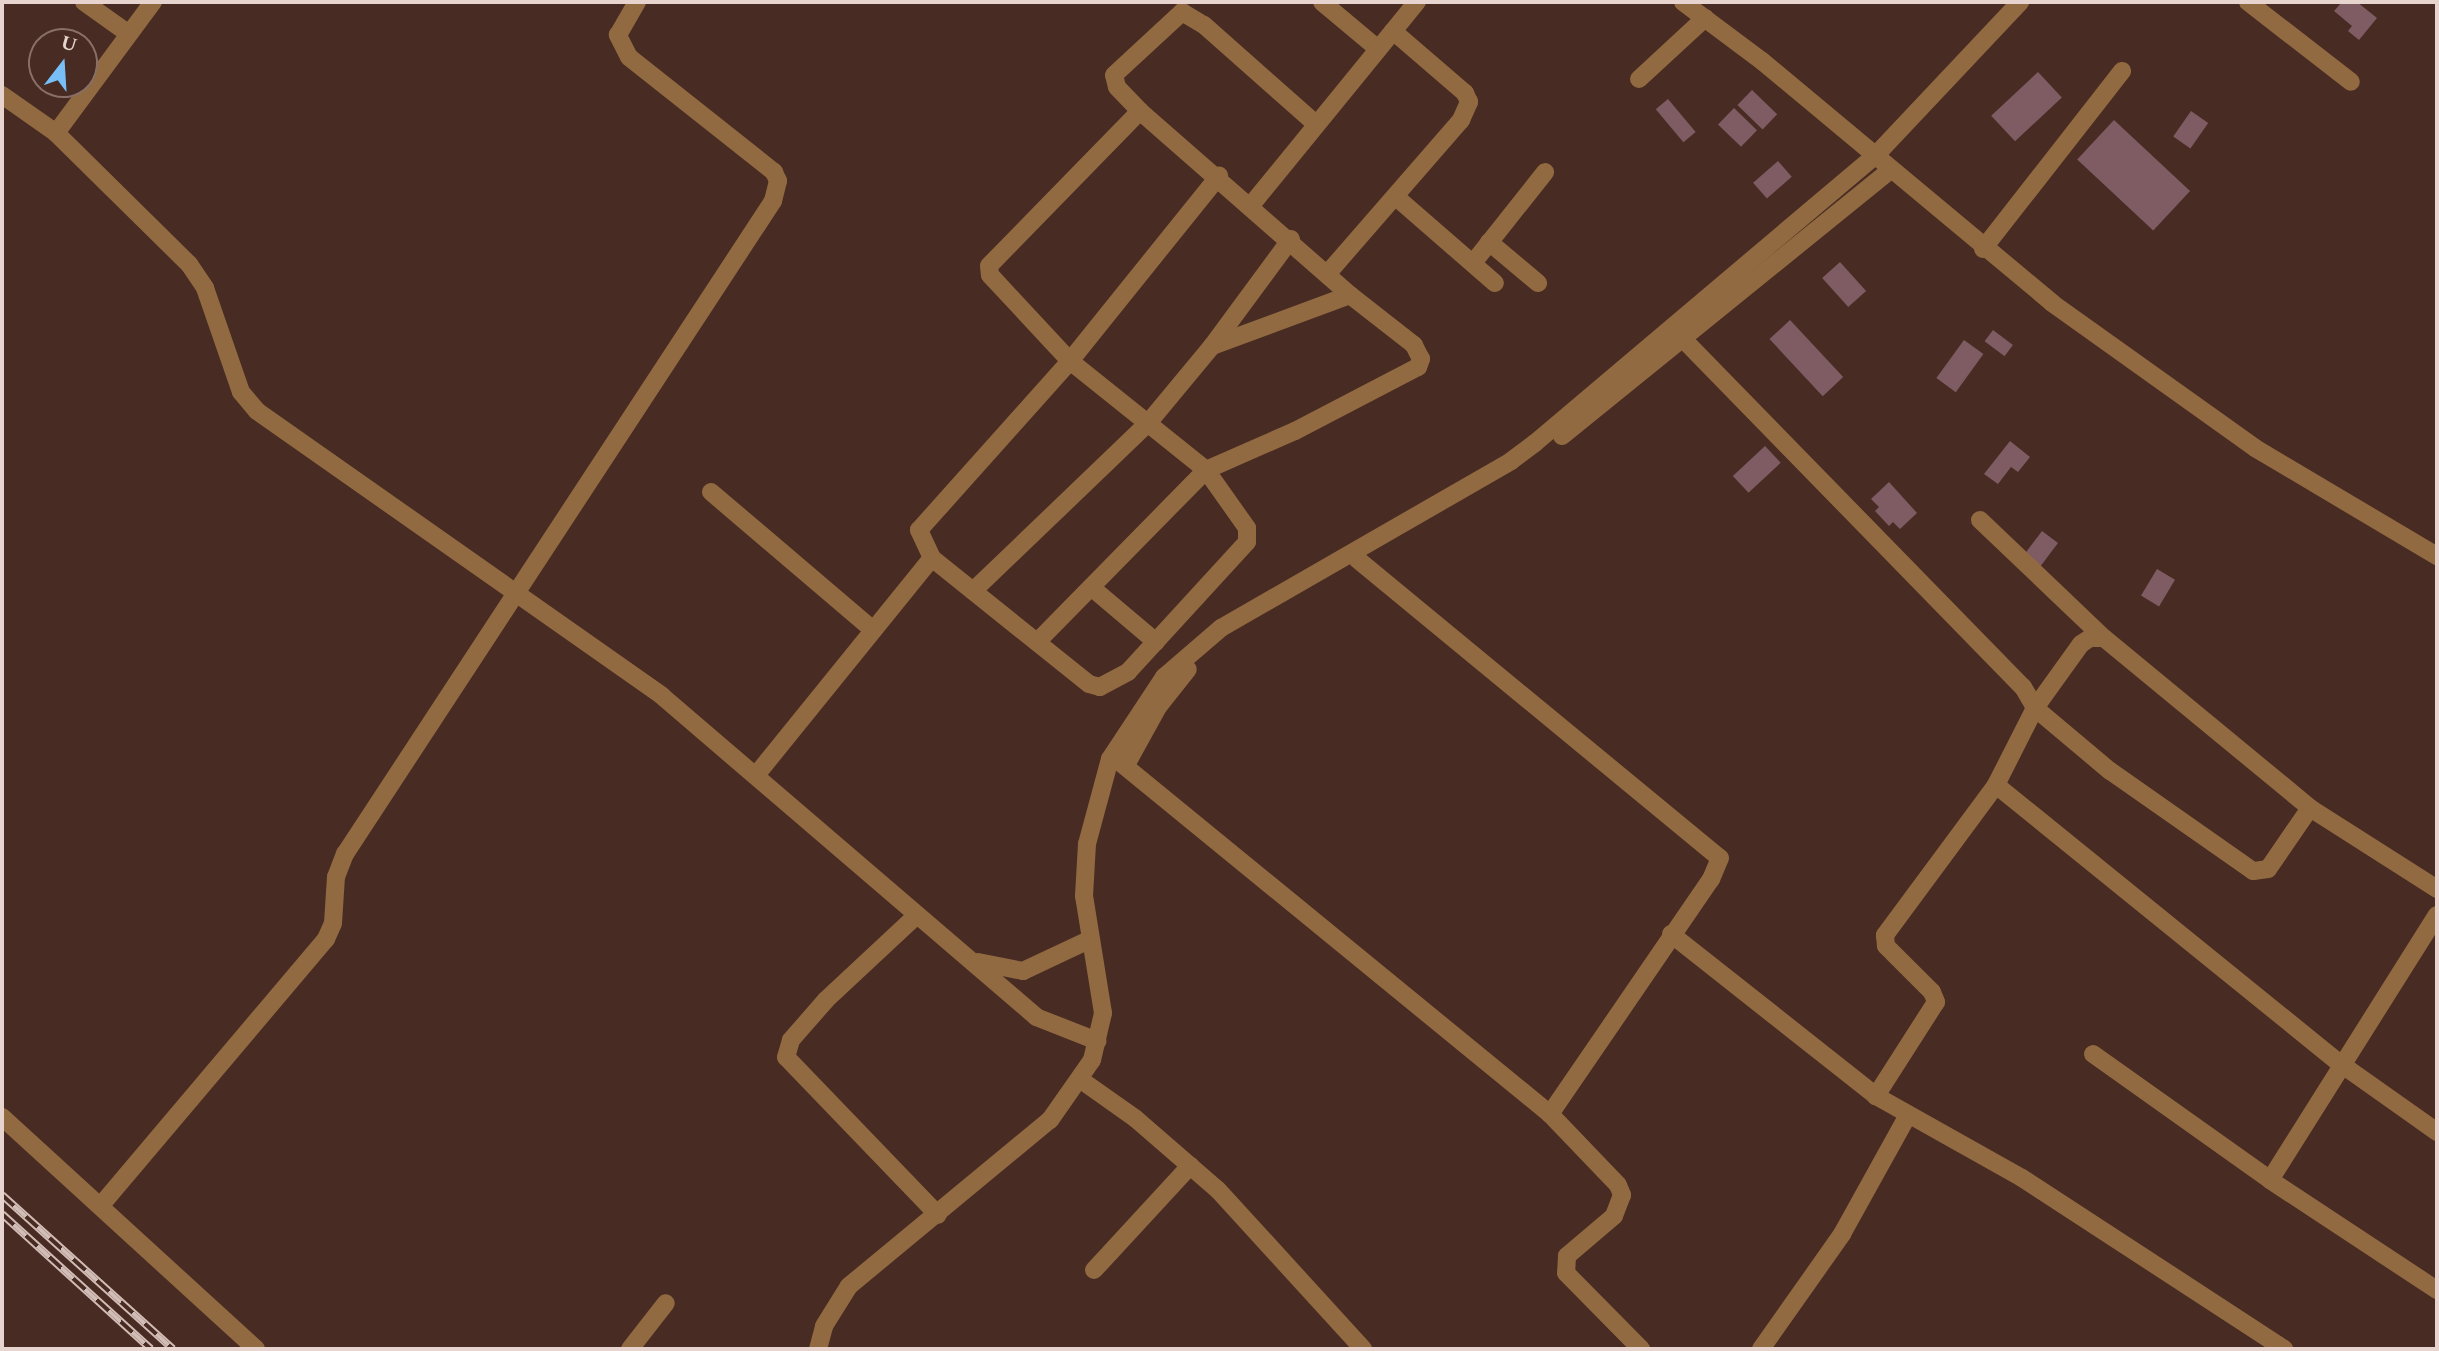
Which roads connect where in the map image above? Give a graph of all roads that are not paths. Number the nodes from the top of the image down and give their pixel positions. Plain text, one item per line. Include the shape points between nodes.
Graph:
1 (84, 2) edge
2 (153, 2) edge
3 (637, 2) edge
4 (1322, 2) edge
5 (1417, 2) edge
6 (1683, 2) edge
7 (2020, 2) edge
8 (2248, 2) edge
9 (1704, 18) junction
10 (1393, 31) junction
11 (129, 34) junction
12 (1378, 49) junction
13 (2122, 71) dead end
14 (1639, 79) dead end
15 (2351, 82) dead end
16 (2, 95) edge
17 (1140, 111) junction
18 (1316, 124) junction
19 (55, 133) junction
20 (1875, 156) junction
21 (1891, 170) junction
22 (1545, 172) dead end
23 (1219, 176) junction
24 (1396, 197) junction
25 (1252, 204) junction
26 (1291, 239) junction
27 (1489, 242) junction
28 (1983, 249) junction
29 (1472, 263) junction
30 (1328, 273) junction
31 (1496, 283) dead end
32 (1538, 283) dead end
33 (1350, 295) junction
34 (1684, 340) junction
35 (1213, 346) junction
36 (1070, 361) junction
37 (1149, 422) junction
38 (1206, 470) junction
39 (711, 492) dead end
40 (1980, 520) dead end
41 (2437, 556) edge
42 (932, 558) junction
43 (1357, 558) junction
44 (1091, 587) junction
45 (973, 591) junction
46 (516, 593) junction
47 (873, 630) junction
48 (2104, 638) junction
49 (1037, 642) junction
50 (1156, 642) junction
51 (2035, 708) junction
52 (1116, 760) junction
53 (757, 774) junction
54 (1996, 785) junction
55 (2310, 808) junction
56 (2437, 889) edge
57 (917, 915) junction
58 (2437, 915) edge
59 (1671, 934) junction
60 (1089, 940) junction
61 (967, 958) junction
62 (1097, 1041) junction
63 (2093, 1054) dead end
64 (2341, 1064) junction
65 (1081, 1080) junction
66 (1877, 1096) junction
67 (1550, 1114) junction
68 (1908, 1115) junction
69 (2, 1117) edge
70 (2437, 1132) edge
71 (1190, 1166) junction
72 (2270, 1180) junction
73 (102, 1204) junction
74 (938, 1215) junction
75 (1094, 1270) dead end
76 (2437, 1290) edge
77 (666, 1303) dead end
78 (256, 1349) edge
79 (630, 1349) edge
80 (818, 1349) edge
81 (1363, 1349) edge
82 (1641, 1349) edge
83 (1761, 1349) edge
84 (2284, 1349) edge

1 - 11 street
2 - 11 street
3 - 46 street via 618,35 629,57 774,172 777,189
4 - 12 street
5 - 10 street
6 - 9 street
7 - 20 street
8 - 15 street
9 - 14 street
9 - 20 street
10 - 12 street
10 - 24 street via 1465,93 1469,102 1461,120
11 - 19 street
12 - 18 street
13 - 28 street
16 - 19 street
17 - 18 street via 1116,87 1114,75 1182,12 1204,25
17 - 23 street
17 - 36 street via 989,266 990,275
18 - 25 street
19 - 46 street via 189,264 205,288 221,346 248,403
20 - 21 street
20 - 52 street via 1511,461 1254,608 1187,653 1146,699
21 - 28 street
21 - 34 street
22 - 27 street
23 - 25 street
23 - 36 street
24 - 29 street
24 - 30 street
25 - 26 street
26 - 30 street
26 - 35 street
27 - 29 street
27 - 32 street
28 - 41 street via 2255,448
29 - 31 street
30 - 33 street
33 - 35 street
33 - 38 street via 1414,345 1421,359 1418,367 1295,431
34 - 43 street via 1562,436
34 - 51 street via 2023,687
35 - 37 street
36 - 37 street
36 - 42 street via 922,522 920,538
37 - 38 street
37 - 45 street
38 - 44 street
38 - 50 street via 1242,517 1247,542
39 - 47 street
40 - 48 street
42 - 45 street
42 - 47 street
43 - 52 street via 1210,648 1167,693
43 - 59 street via 1720,858 1718,869
44 - 49 street
44 - 50 street
45 - 49 street
46 - 53 street via 662,696
46 - 73 street via 339,863 333,923 326,939
47 - 53 street
48 - 51 street via 2090,638 2081,644
48 - 55 street
49 - 50 street via 1089,684 1100,687 1128,672
51 - 54 street
51 - 55 street via 2110,771 2253,871 2268,869
52 - 60 street via 1082,868
52 - 67 street
53 - 57 street
54 - 64 street
54 - 66 street via 1885,935 1886,946 1932,992 1936,1002
55 - 56 street
57 - 61 street
57 - 74 street via 826,1000 792,1040 786,1057
58 - 64 street
59 - 66 street
59 - 67 street
60 - 61 street via 1023,971 997,969
60 - 62 street via 1102,999
61 - 62 street via 1036,1017
62 - 65 street
63 - 72 street
64 - 70 street
64 - 72 street
65 - 71 street
65 - 74 street via 1050,1120
66 - 68 street
67 - 82 street via 1618,1185 1622,1195 1614,1216 1567,1256 1566,1273
68 - 83 street via 1842,1234
68 - 84 street via 2022,1178
69 - 73 street
71 - 75 street
71 - 81 street
72 - 76 street
73 - 78 street
74 - 80 street via 849,1286 824,1326
77 - 79 street

